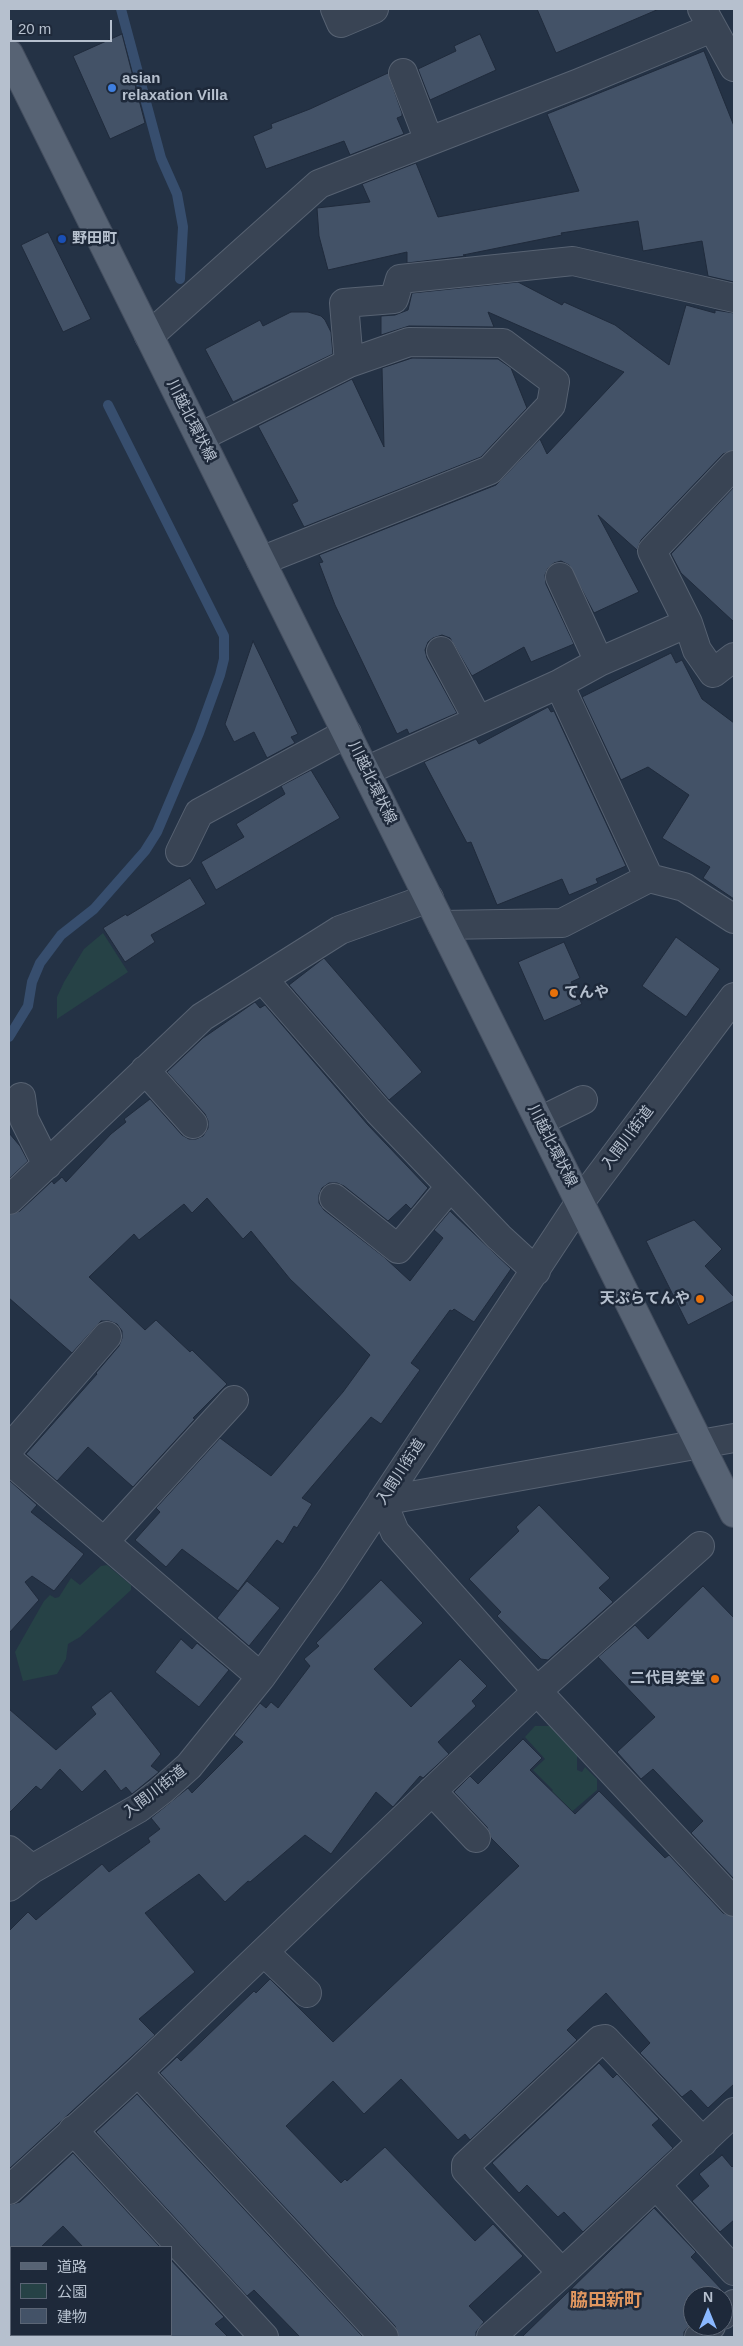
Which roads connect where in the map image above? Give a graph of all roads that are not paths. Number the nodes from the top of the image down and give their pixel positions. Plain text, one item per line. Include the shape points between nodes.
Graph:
1 (335, 9) edge
2 (374, 9) edge
3 (707, 18) edge
4 (9, 54) edge
5 (734, 67) edge
6 (403, 74) dead end
7 (429, 141) junction
8 (734, 298) edge
9 (149, 336) junction
10 (349, 363) junction
11 (200, 437) junction
12 (734, 465) edge
13 (261, 561) junction
14 (560, 577) dead end
15 (688, 623) junction
16 (441, 652) dead end
17 (734, 657) edge
18 (598, 662) junction
19 (559, 684) junction
20 (478, 720) junction
21 (347, 733) junction
22 (366, 772) junction
23 (180, 852) dead end
24 (649, 878) junction
25 (429, 898) junction
26 (734, 919) edge
27 (442, 926) junction
28 (263, 979) junction
29 (734, 997) edge
30 (145, 1070) junction
31 (20, 1097) dead end
32 (583, 1100) dead end
33 (540, 1121) junction
34 (193, 1124) dead end
35 (47, 1165) junction
36 (450, 1187) junction
37 (334, 1198) dead end
38 (9, 1200) edge
39 (580, 1202) junction
40 (536, 1271) junction
41 (107, 1336) dead end
42 (234, 1400) dead end
43 (734, 1438) edge
44 (701, 1444) junction
45 (9, 1449) edge
46 (9, 1460) edge
47 (382, 1501) junction
48 (734, 1513) edge
49 (104, 1542) junction
50 (700, 1546) dead end
51 (261, 1677) junction
52 (537, 1692) junction
53 (432, 1791) junction
54 (476, 1838) dead end
55 (9, 1850) edge
56 (32, 1869) junction
57 (9, 1887) edge
58 (734, 1902) edge
59 (264, 1952) junction
60 (307, 1993) dead end
61 (138, 2072) junction
62 (734, 2112) edge
63 (73, 2130) junction
64 (703, 2142) junction
65 (656, 2185) junction
66 (9, 2190) edge
67 (734, 2271) edge
68 (562, 2274) junction
69 (264, 2337) edge
70 (384, 2337) edge
71 (491, 2337) edge

1 - 2 street via 341,23
3 - 5 street
3 - 7 street via 579,83
4 - 9 main road, 川越北環状線
6 - 7 street
7 - 9 street via 320,184
8 - 10 street via 573,261 400,279 394,299 344,303
9 - 11 main road, 川越北環状線
10 - 11 street
10 - 13 street via 409,342 503,344 555,382 551,405 490,470
11 - 13 main road, 川越北環状線
12 - 15 street via 652,551
13 - 21 main road, 川越北環状線
14 - 18 street
15 - 17 street via 697,650 713,673
15 - 18 street
16 - 20 street
18 - 19 street
19 - 20 street
19 - 24 street
20 - 22 street
21 - 22 main road, 川越北環状線
21 - 23 street via 199,813
22 - 25 main road, 川越北環状線
24 - 26 street via 684,887
24 - 27 street via 562,923
25 - 27 main road, 川越北環状線
25 - 28 street via 340,930
27 - 33 main road, 川越北環状線
28 - 30 street via 202,1017
28 - 36 street via 378,1111
29 - 39 street, 入間川街道 via 667,1074
30 - 34 street
30 - 35 street
31 - 35 street via 24,1119
32 - 33 street
33 - 39 main road, 川越北環状線
35 - 38 street
36 - 37 street via 398,1249
36 - 40 street
39 - 40 street, 入間川街道
39 - 44 main road, 川越北環状線
40 - 47 street, 入間川街道
41 - 45 street
42 - 49 street
43 - 44 street
44 - 47 street
44 - 48 main road, 川越北環状線
46 - 49 street
47 - 51 street, 入間川街道
47 - 52 street via 395,1532
49 - 51 street
50 - 52 street
51 - 56 street, 入間川街道 via 189,1766 161,1790 139,1808
52 - 53 street
52 - 58 street
53 - 54 street
53 - 59 street
55 - 56 street
56 - 57 street, 入間川街道
59 - 60 street
59 - 61 street
61 - 63 street
61 - 70 street
62 - 64 street
63 - 66 street
63 - 69 street
64 - 65 street
64 - 68 street via 605,2039 600,2040 466,2165 466,2170
65 - 67 street
65 - 68 street
68 - 71 street

